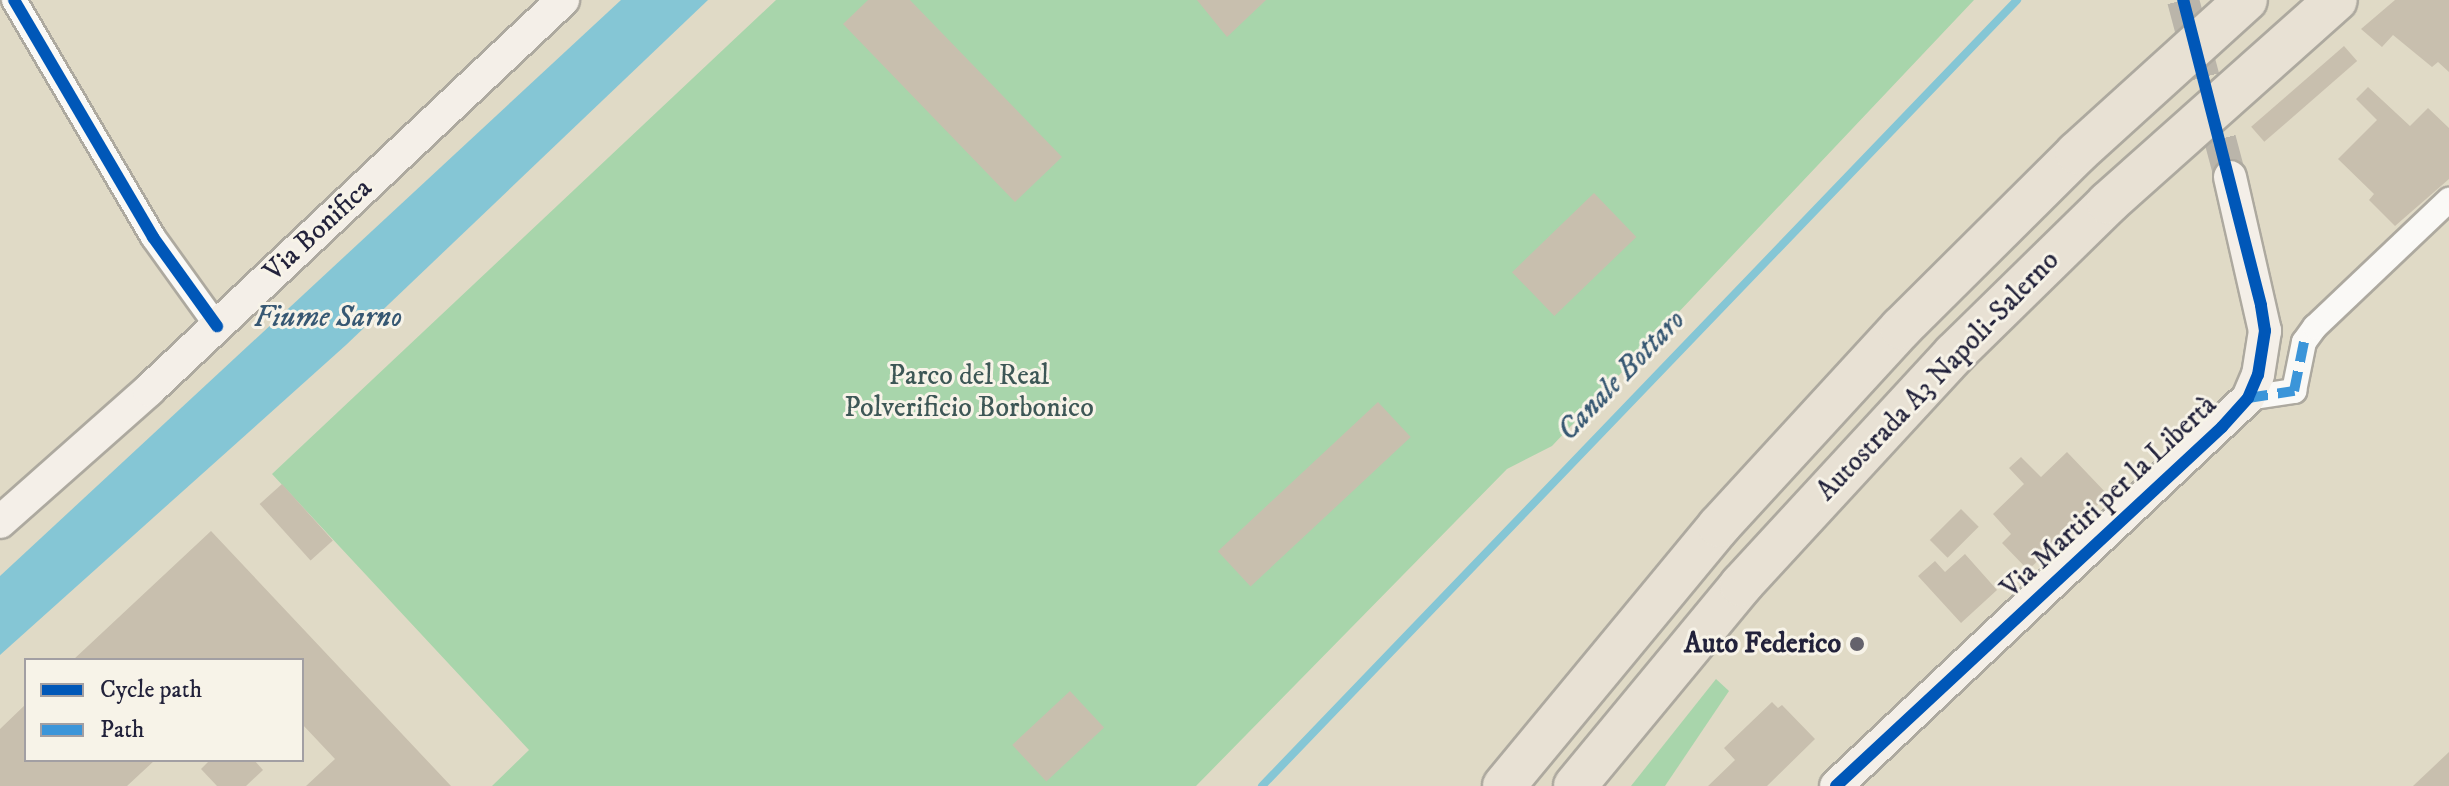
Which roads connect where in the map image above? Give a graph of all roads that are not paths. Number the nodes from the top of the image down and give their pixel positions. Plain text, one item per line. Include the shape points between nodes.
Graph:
1 (14, 0) edge
2 (563, 0) edge
3 (2246, 0) edge
4 (2336, 0) edge
5 (2230, 177) tunnel mouth
6 (2449, 200) edge
7 (217, 326) junction
8 (2248, 398) junction
9 (0, 522) edge
10 (1569, 704) junction
11 (1481, 786) edge
12 (1504, 786) edge
13 (1575, 786) edge
14 (1836, 786) edge

1 - 7 street via 153,237
2 - 7 street, Via Bonifica
3 - 10 highway, Autostrada A3 Napoli-Salerno via 2077,153 1912,317 1719,526
4 - 13 highway, Autostrada A3 Napoli-Salerno via 2164,151 1954,354 1741,585
5 - 8 street, Via Martiri per la Libertà via 2265,331 2258,375
6 - 8 street via 2335,304 2304,342 2294,391
7 - 9 street, Via Bonifica
8 - 14 street, Via Martiri per la Libertà
10 - 11 highway
10 - 12 highway, Autostrada A3 Napoli-Salerno

